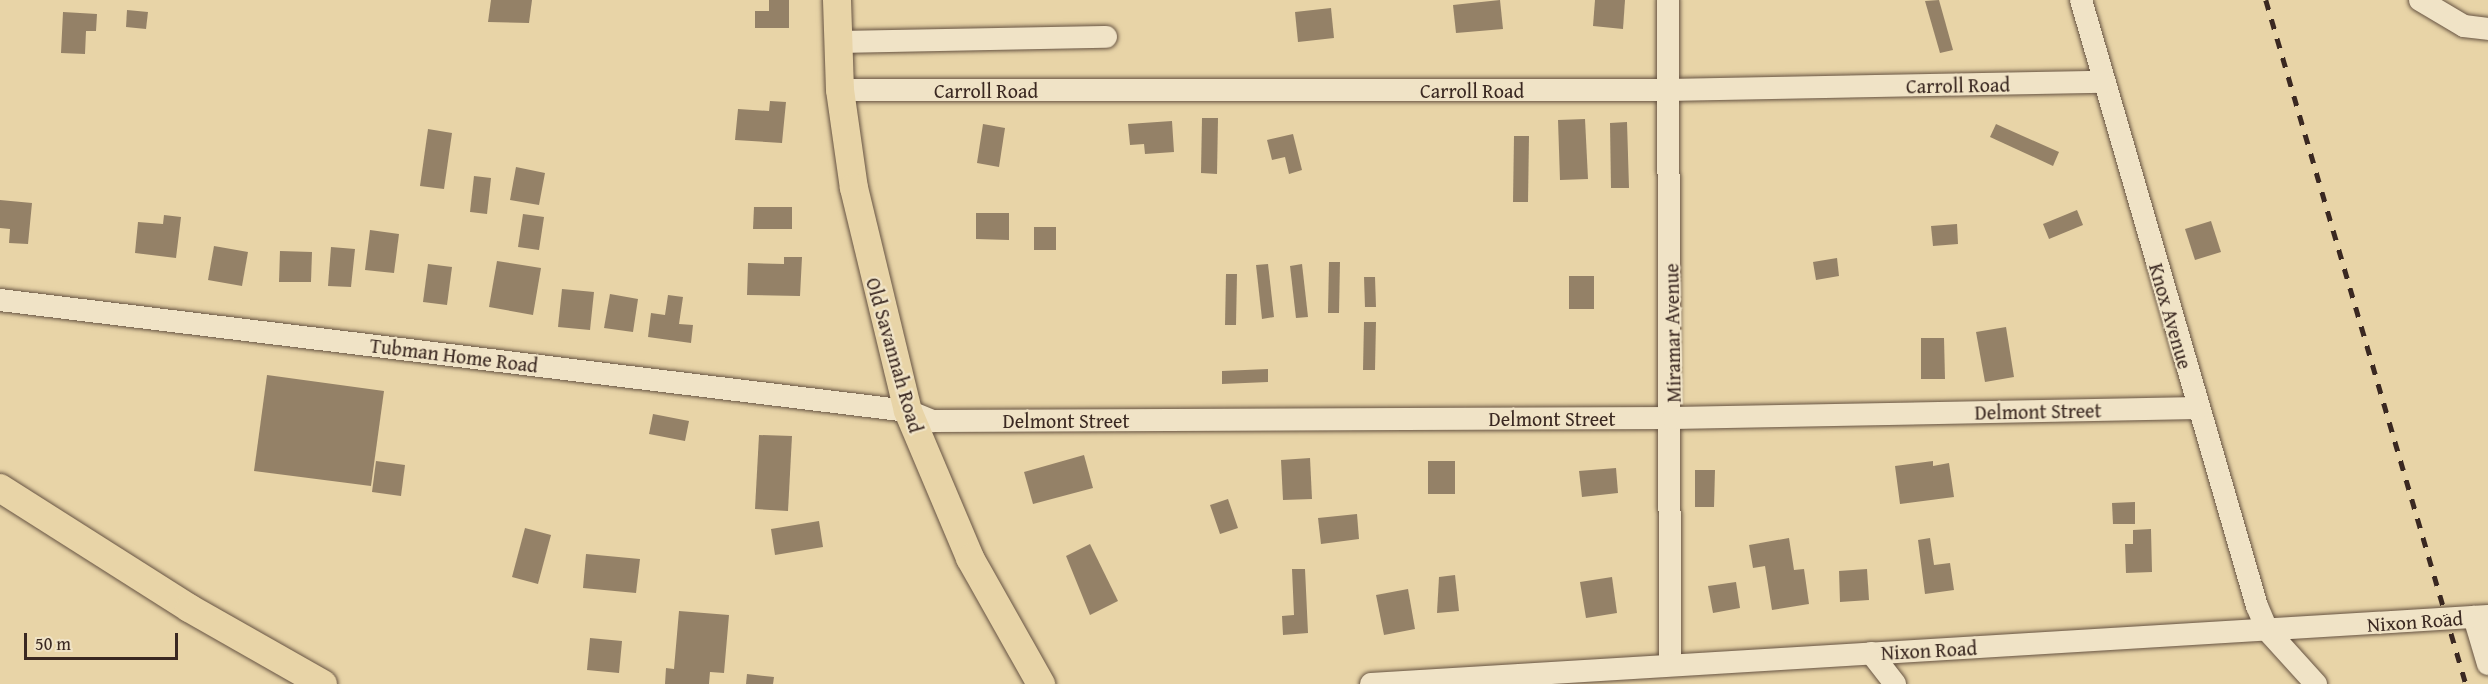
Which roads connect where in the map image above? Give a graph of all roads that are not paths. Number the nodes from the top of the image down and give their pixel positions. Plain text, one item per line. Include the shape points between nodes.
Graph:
1 (837, 0) edge
2 (1668, 0) edge
3 (2081, 0) edge
4 (2420, 0) edge
5 (2488, 29) edge
6 (1106, 37) dead end
7 (837, 42) junction
8 (2103, 82) junction
9 (840, 90) junction
10 (1667, 90) junction
11 (0, 300) edge
12 (2198, 408) junction
13 (908, 411) junction
14 (1673, 418) junction
15 (0, 488) edge
16 (2481, 616) edge
17 (2267, 630) junction
18 (1871, 653) junction
19 (2488, 664) edge
20 (1670, 665) junction
21 (1477, 680) edge
22 (323, 684) edge
23 (1041, 684) edge
24 (1371, 684) edge
25 (1895, 684) edge
26 (2316, 684) edge

1 - 7 main road, Old Savannah Road
2 - 10 street, Miramar Avenue
3 - 8 street, Knox Avenue
4 - 5 street via 2464,26
6 - 7 street
7 - 9 main road, Old Savannah Road
8 - 10 street, Carroll Road
8 - 12 street, Knox Avenue
9 - 10 street, Carroll Road
9 - 13 main road, Old Savannah Road via 864,245
10 - 14 street, Miramar Avenue
11 - 13 street, Tubman Home Road
12 - 14 street, Delmont Street
12 - 17 street, Knox Avenue
13 - 14 street, Delmont Street via 933,421
13 - 23 main road, Old Savannah Road via 970,558
14 - 20 street, Miramar Avenue
15 - 22 main road via 182,604
16 - 17 street, Nixon Road
16 - 19 street
17 - 18 street, Nixon Road
17 - 26 street
18 - 20 street, Nixon Road
18 - 25 street
20 - 21 street, Nixon Road
21 - 24 street, Nixon Road

